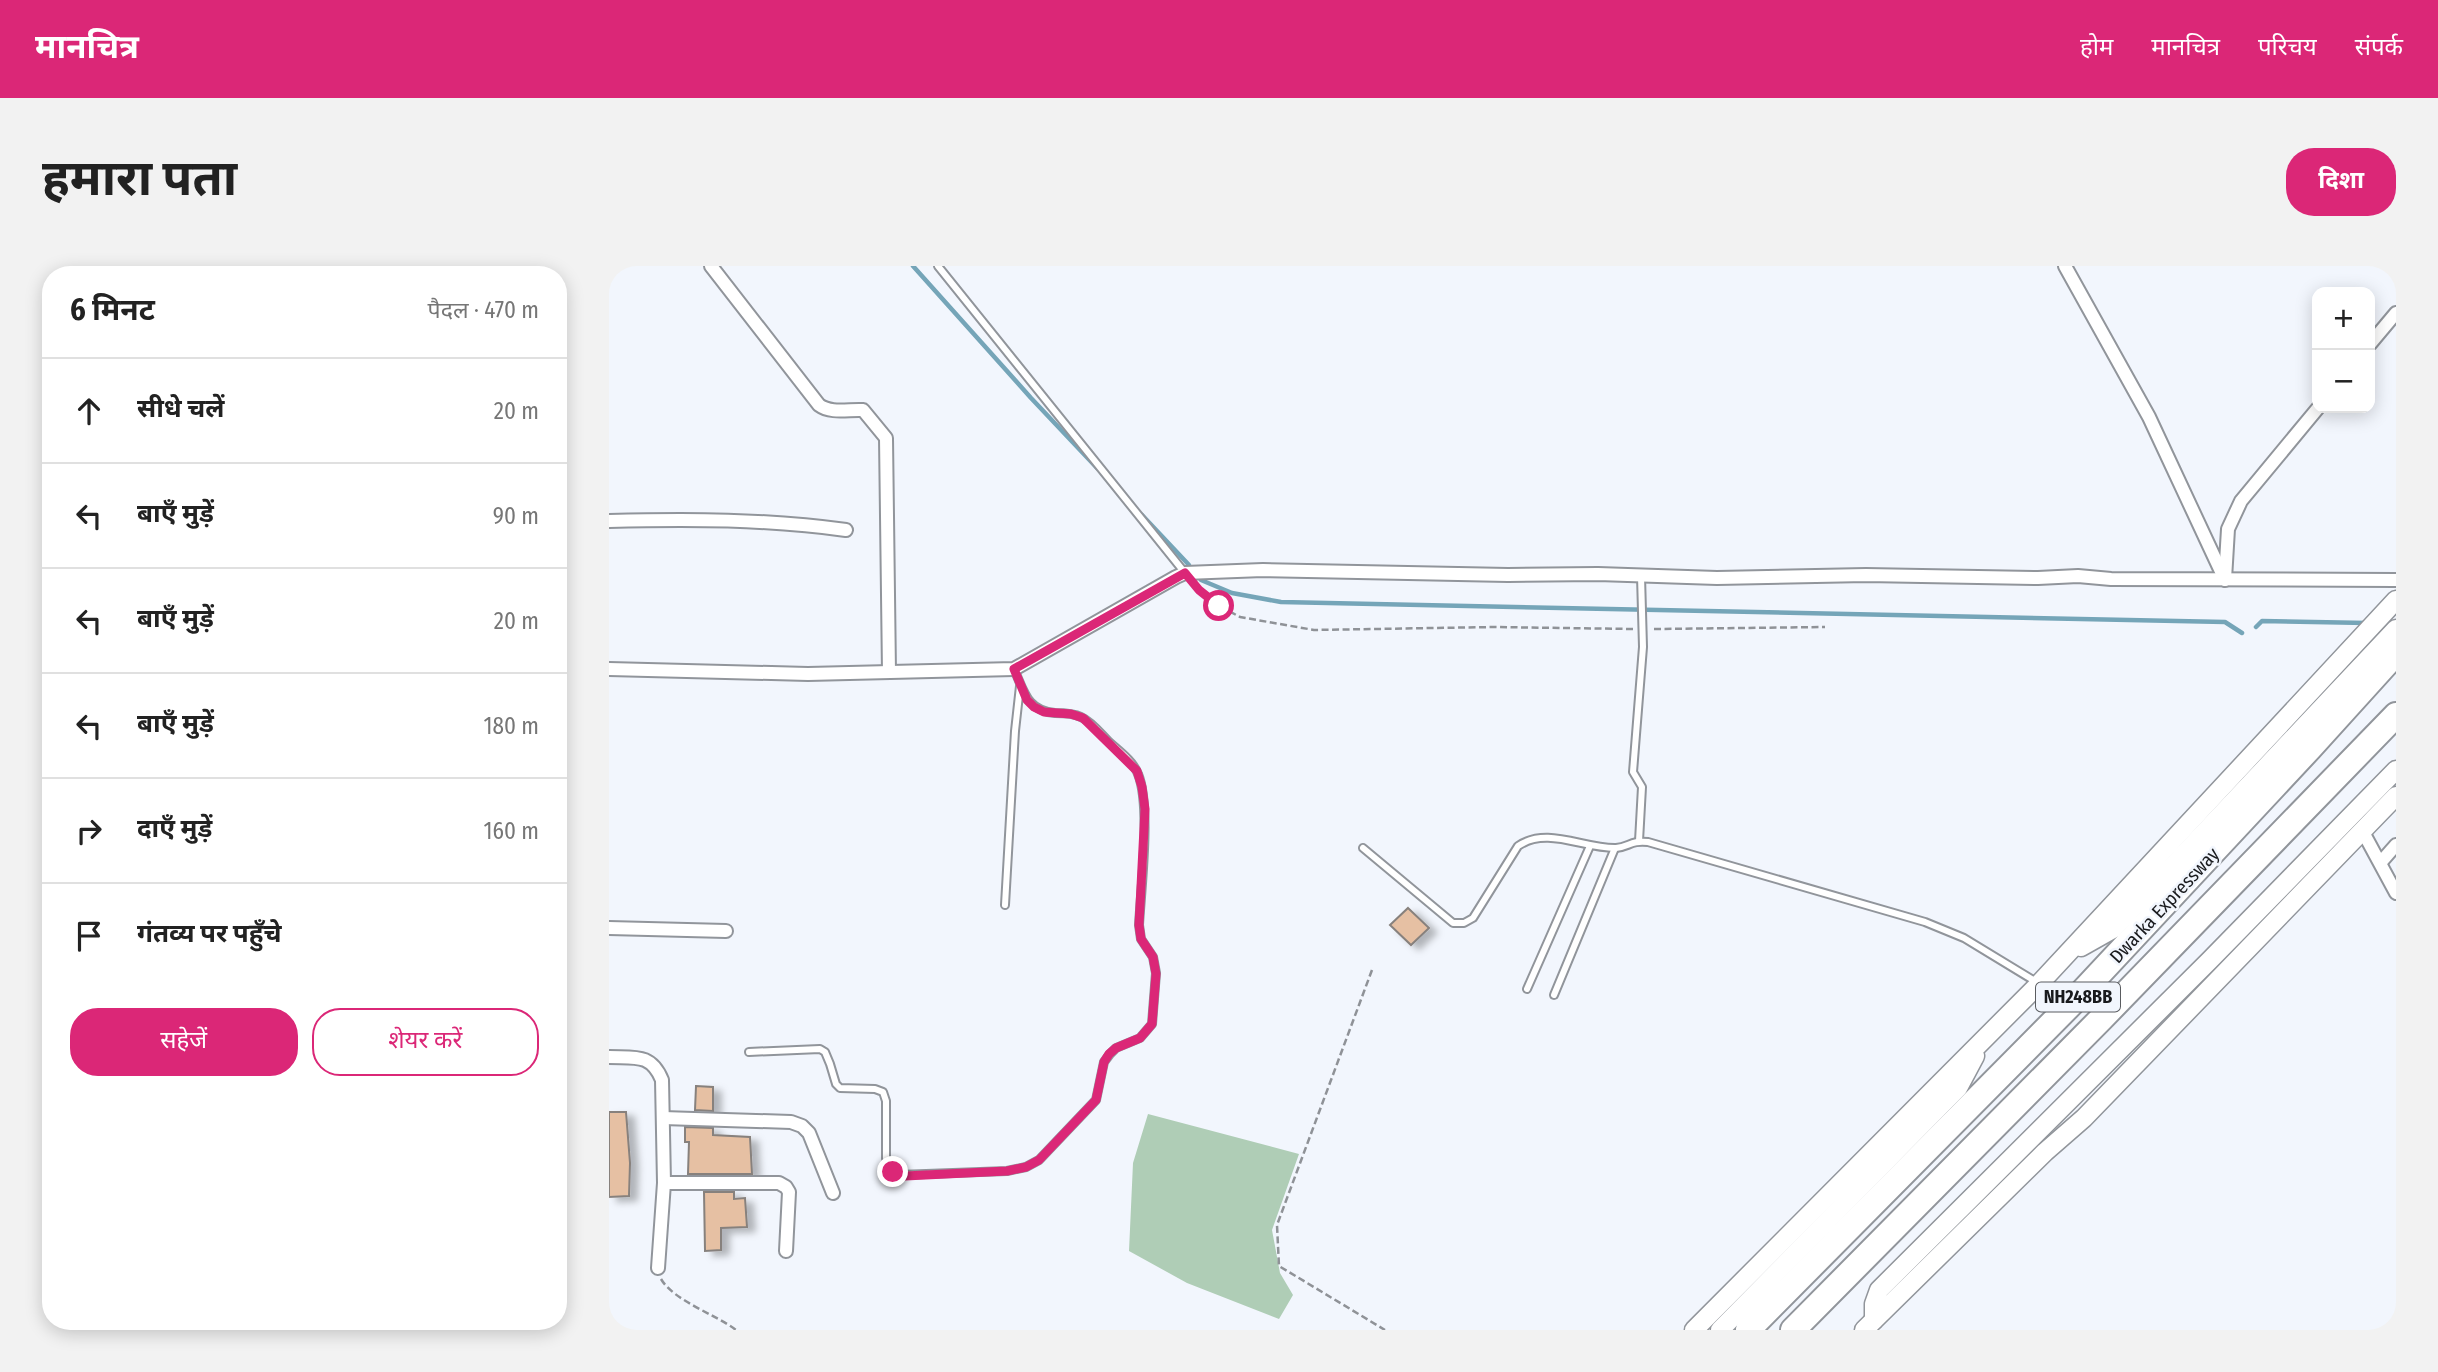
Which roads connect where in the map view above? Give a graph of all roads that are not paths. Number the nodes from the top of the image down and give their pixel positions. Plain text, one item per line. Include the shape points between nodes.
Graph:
1 (711, 266) edge
2 (938, 266) edge
3 (2066, 266) edge
4 (2396, 313) edge
5 (2375, 339) edge
6 (2314, 413) edge
7 (609, 521) edge
8 (846, 530) dead end
9 (1185, 573) junction
10 (1641, 576) junction
11 (2225, 579) junction
12 (2396, 580) edge
13 (2396, 600) edge
14 (2396, 629) edge
15 (2396, 653) edge
16 (609, 669) edge
17 (1014, 669) junction
18 (889, 672) junction
19 (1021, 684) junction
20 (2396, 715) edge
21 (2396, 770) edge
22 (2396, 796) edge
23 (2363, 832) junction
24 (1639, 841) junction
25 (2396, 845) edge
26 (1590, 846) junction
27 (1363, 848) dead end
28 (1615, 848) junction
29 (2381, 862) junction
30 (2396, 893) edge
31 (1005, 905) dead end
32 (609, 928) edge
33 (726, 931) dead end
34 (2068, 953) junction
35 (2039, 984) junction
36 (1527, 989) dead end
37 (1554, 995) dead end
38 (1986, 1038) junction
39 (749, 1052) dead end
40 (609, 1057) edge
41 (663, 1118) junction
42 (664, 1183) junction
43 (833, 1193) dead end
44 (786, 1251) dead end
45 (658, 1268) road end
46 (1869, 1325) edge
47 (1695, 1330) edge
48 (1720, 1330) edge
49 (1748, 1330) edge
50 (1793, 1330) edge

1 - 18 street via 819,405 863,410 886,438
2 - 9 lane
3 - 11 street via 2149,417
4 - 5 street
6 - 11 street via 2241,501 2228,529
7 - 8 street via 695,519
9 - 10 street via 1263,570
9 - 17 street
10 - 11 street
10 - 24 lane via 1643,646 1633,772 1642,787
11 - 12 street
13 - 34 main road
14 - 34 main road via 2113,929
15 - 49 highway, Dwarka Expressway / NH248BB via 2071,1004
16 - 18 street
17 - 18 street
17 - 19 lane
19 - 31 lane
19 - 39 lane via 1034,707 1087,721 1137,771 1145,809 1139,925 1156,974 1150,1029 1109,1054 1096,1100 1039,1160 1007,1171 899,1175 889,1168 886,1158 883,1093 840,1088 820,1049
20 - 50 highway, Dwarka Expressway / NH248BB
21 - 46 main road via 1879,1290
22 - 23 main road
23 - 29 street
23 - 46 main road via 2084,1118
24 - 28 lane
24 - 35 lane via 1925,922 1964,938
25 - 29 street
26 - 27 lane via 1541,836 1529,839 1518,846 1473,918 1464,923 1453,923
26 - 28 lane
26 - 36 lane
28 - 37 lane
29 - 30 street
32 - 33 street
34 - 35 main road
35 - 38 main road
38 - 47 main road
38 - 48 main road via 1958,1088
40 - 41 street via 646,1060 657,1066
41 - 42 street
41 - 43 street via 802,1126 810,1133
42 - 44 street via 779,1183 789,1192
42 - 45 street

